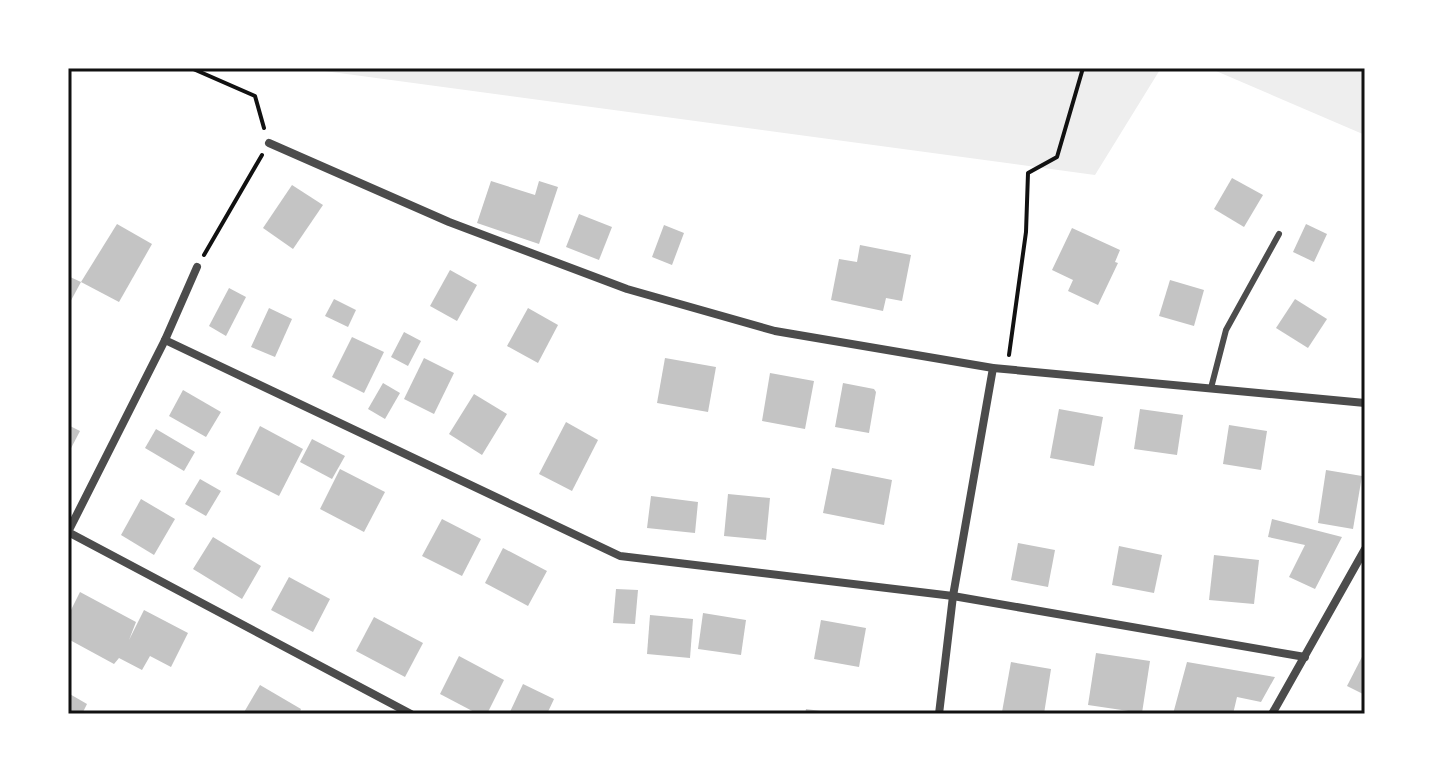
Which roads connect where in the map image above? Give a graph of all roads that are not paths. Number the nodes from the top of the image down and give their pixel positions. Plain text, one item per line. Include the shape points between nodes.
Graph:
1 (269, 143) road end
2 (1279, 234) dead end
3 (197, 267) road end
4 (165, 340) junction
5 (993, 368) junction
6 (1211, 388) junction
7 (1365, 403) edge
8 (68, 532) edge
9 (1365, 549) edge
10 (953, 596) junction
11 (1305, 657) junction
12 (411, 714) edge
13 (939, 714) edge
14 (1272, 714) edge

1 - 5 street via 449,222 627,289 775,331
2 - 6 lane via 1226,330
3 - 4 street
4 - 8 street
4 - 10 street via 620,556
5 - 6 street
5 - 10 street
6 - 7 street
8 - 12 street
9 - 11 street
10 - 11 street
10 - 13 street
11 - 14 street

